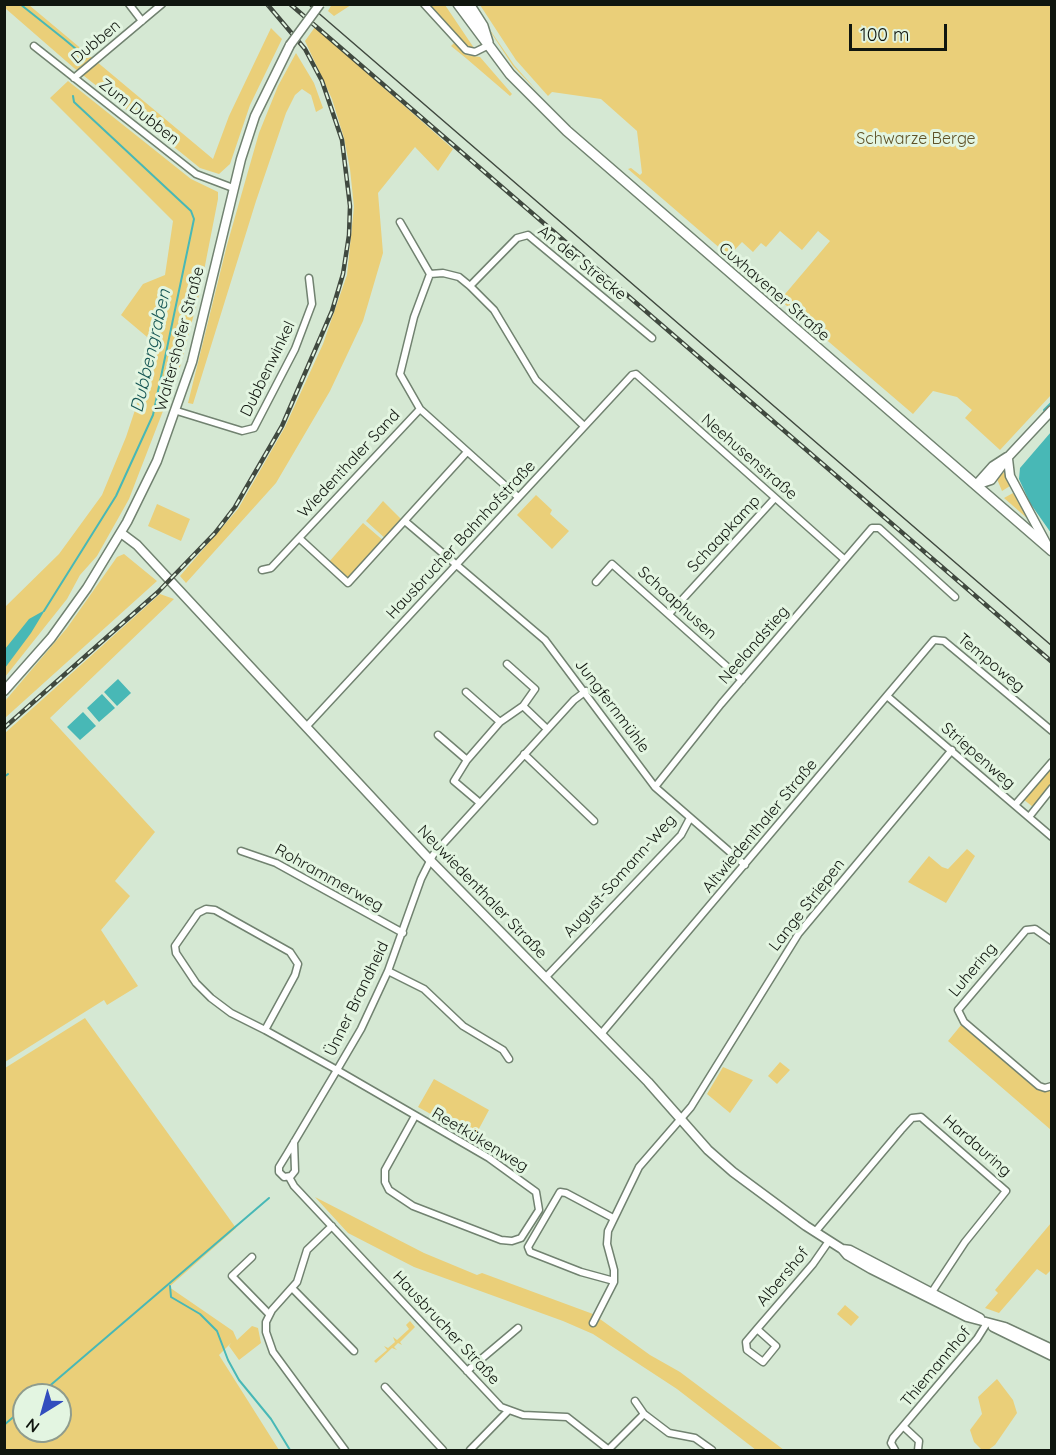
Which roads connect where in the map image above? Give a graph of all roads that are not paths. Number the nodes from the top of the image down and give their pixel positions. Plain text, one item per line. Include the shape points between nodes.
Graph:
1 (129, 4) edge
2 (162, 4) edge
3 (320, 4) edge
4 (424, 4) edge
5 (458, 4) edge
6 (469, 4) edge
7 (142, 21) junction
8 (489, 45) junction
9 (34, 46) dead end
10 (74, 78) junction
11 (233, 188) junction
12 (400, 222) dead end
13 (430, 274) junction
14 (309, 278) dead end
15 (470, 286) junction
16 (652, 338) dead end
17 (636, 374) joint
18 (420, 409) junction
19 (177, 411) junction
20 (1052, 411) edge
21 (584, 426) junction
22 (467, 452) junction
23 (1009, 456) junction
24 (976, 484) junction
25 (518, 497) junction
26 (775, 498) junction
27 (406, 522) junction
28 (121, 533) junction
29 (299, 538) junction
30 (1051, 551) edge
31 (844, 559) junction
32 (457, 564) junction
33 (261, 570) dead end
34 (596, 582) dead end
35 (955, 597) dead end
36 (669, 614) junction
37 (940, 639) joint
38 (507, 664) dead end
39 (742, 680) junction
40 (4, 691) edge
41 (586, 691) junction
42 (466, 692) dead end
43 (887, 696) junction
44 (523, 706) junction
45 (500, 722) junction
46 (306, 727) junction
47 (547, 729) junction
48 (1052, 731) edge
49 (438, 735) dead end
50 (952, 750) junction
51 (524, 754) junction
52 (467, 760) junction
53 (1052, 762) edge
54 (655, 787) junction
55 (1052, 788) edge
56 (480, 803) junction
57 (1015, 805) junction
58 (1029, 817) junction
59 (690, 818) junction
60 (594, 820) dead end
61 (1052, 837) edge
62 (241, 851) dead end
63 (430, 860) junction
64 (745, 865) junction
65 (403, 933) junction
66 (1052, 941) edge
67 (388, 971) junction
68 (545, 978) junction
69 (265, 1030) junction
70 (602, 1034) junction
71 (509, 1059) dead end
72 (337, 1070) junction
73 (1052, 1086) edge
74 (415, 1116) junction
75 (681, 1119) junction
76 (294, 1142) junction
77 (289, 1177) junction
78 (613, 1218) junction
79 (332, 1226) junction
80 (815, 1232) junction
81 (829, 1241) junction
82 (252, 1257) dead end
83 (614, 1281) junction
84 (293, 1289) junction
85 (929, 1295) junction
86 (269, 1314) junction
87 (593, 1323) dead end
88 (987, 1323) junction
89 (518, 1328) dead end
90 (757, 1329) junction
91 (1052, 1349) edge
92 (354, 1351) dead end
93 (1052, 1356) edge
94 (467, 1371) junction
95 (385, 1387) dead end
96 (634, 1401) dead end
97 (508, 1411) junction
98 (644, 1414) junction
99 (904, 1427) junction
100 (477, 1444) junction
101 (345, 1450) edge
102 (443, 1450) edge
103 (470, 1450) edge
104 (483, 1450) edge
105 (609, 1450) edge
106 (712, 1450) edge
107 (895, 1450) edge
108 (918, 1450) edge

1 - 7 street
2 - 7 street, Dubben
3 - 11 street, Waltershofer Straße, bridge via 290,45 255,116
4 - 8 street via 466,50 475,52
5 - 8 main road, Cuxhavener Straße
6 - 8 main road, Cuxhavener Straße
7 - 10 street, Dubben
8 - 24 main road, Cuxhavener Straße via 529,95 585,148
9 - 10 street, Zum Dubben
10 - 11 street, Zum Dubben via 196,174
11 - 19 street, Waltershofer Straße via 201,330
12 - 13 street
13 - 15 street via 459,277
13 - 18 street via 400,374
14 - 19 street, Dubbenwinkel via 312,304 295,350 254,428 242,431
15 - 16 street, An der Strecke via 517,238 528,235
15 - 21 street via 494,310 536,380
17 - 21 street, Hausbrucher Bahnhofstraße via 629,376
17 - 26 street, Neehusenstraße
18 - 22 street
18 - 29 street, Wiedenthaler Sand
19 - 28 street, Waltershofer Straße via 148,482
20 - 23 street
21 - 25 street, Hausbrucher Bahnhofstraße
22 - 25 street
22 - 27 street, Wiedenthaler Sand
23 - 24 street via 989,482
23 - 30 street via 1010,476
24 - 30 main road, Cuxhavener Straße
25 - 32 street, Hausbrucher Bahnhofstraße
26 - 31 street, Neehusenstraße
26 - 36 street, Schaapkamp
27 - 29 street, Wiedenthaler Sand via 348,583
27 - 32 street
28 - 40 street, Waltershofer Straße via 66,619
28 - 46 street, Neuwiedenthaler Straße
29 - 33 street, Wiedenthaler Sand via 271,568
31 - 35 street, Neelandstieg via 870,530 879,528
31 - 39 street, Neelandstieg
32 - 41 street, Jungfernmühle via 545,640
32 - 46 street, Hausbrucher Bahnhofstraße
34 - 36 street, Schaaphusen via 612,564
36 - 39 street, Schaaphusen
37 - 43 street, Altwiedenthaler Straße via 931,643
37 - 48 street, Tempoweg
38 - 44 street via 535,689
39 - 54 street, Neelandstieg
41 - 47 street
41 - 54 street, Jungfernmühle
42 - 45 street
43 - 50 street, Striepenweg
43 - 64 street, Altwiedenthaler Straße
44 - 45 street
44 - 47 street
45 - 52 street
46 - 63 street, Neuwiedenthaler Straße
47 - 51 street
49 - 52 street
50 - 57 street, Striepenweg
50 - 75 street, Lange Striepen via 799,933
51 - 56 street
51 - 60 street
52 - 56 street via 454,781
53 - 57 street
54 - 59 street, Jungfernmühle
55 - 58 street
56 - 63 street
57 - 58 street, Striepenweg
58 - 61 street, Striepenweg
59 - 64 street, Jungfernmühle
59 - 68 street, August-Somann-Weg via 681,835
62 - 65 street, Rohrammerweg via 276,863
63 - 65 street, Ünner Brandheid
63 - 68 street, Neuwiedenthaler Straße
64 - 70 street, Altwiedenthaler Straße
65 - 67 street, Ünner Brandheid
66 - 73 street, Luhering via 1035,928 1026,930 958,1010 964,1022 1039,1086
67 - 71 street via 424,989 463,1026 503,1050
67 - 72 street, Ünner Brandheid
68 - 70 street, Neuwiedenthaler Straße
69 - 69 street, Reetkükenweg via 211,999 176,952 175,946 198,913 215,910 291,952 298,964 296,975
69 - 72 street, Reetkükenweg
70 - 75 street, Neuwiedenthaler Straße
72 - 74 street, Reetkükenweg
72 - 76 street, Ünner Brandheid
74 - 74 street, Reetkükenweg via 384,1170 389,1190 412,1206 501,1240 515,1241 524,1236 539,1210 536,1192 498,1164
75 - 78 street, Lange Striepen via 645,1158
75 - 80 street, Neuwiedenthaler Straße via 733,1172
76 - 77 street, Ünner Brandheid via 295,1167
76 - 77 street, Ünner Brandheid via 279,1168 280,1174
77 - 79 street, Hausbrucher Straße
78 - 83 street, Lange Striepen via 607,1237
78 - 83 street via 560,1192 528,1247 530,1252
79 - 84 street via 307,1250
79 - 94 street, Hausbrucher Straße
80 - 81 street, Neuwiedenthaler Straße
80 - 85 street, Hardauring via 912,1118 921,1117 1006,1191
81 - 85 street, Neuwiedenthaler Straße via 847,1256
81 - 90 street, Albershof
82 - 86 street via 232,1276
83 - 87 street
84 - 86 street
84 - 92 street
85 - 88 street, Neuwiedenthaler Straße
86 - 101 street via 265,1327 270,1347
88 - 91 street, Neuwiedenthaler Straße
88 - 93 street, Neuwiedenthaler Straße
88 - 99 street, Thiemannhof
89 - 94 street
90 - 90 street, Albershof via 745,1347 763,1362 776,1346
94 - 97 street, Hausbrucher Straße
95 - 102 street
96 - 98 street
97 - 100 street
97 - 105 street via 567,1417
98 - 105 street
98 - 106 street via 669,1433 695,1438
99 - 107 street, Thiemannhof via 891,1441
99 - 108 street, Thiemannhof via 919,1441
100 - 103 street
100 - 104 street

